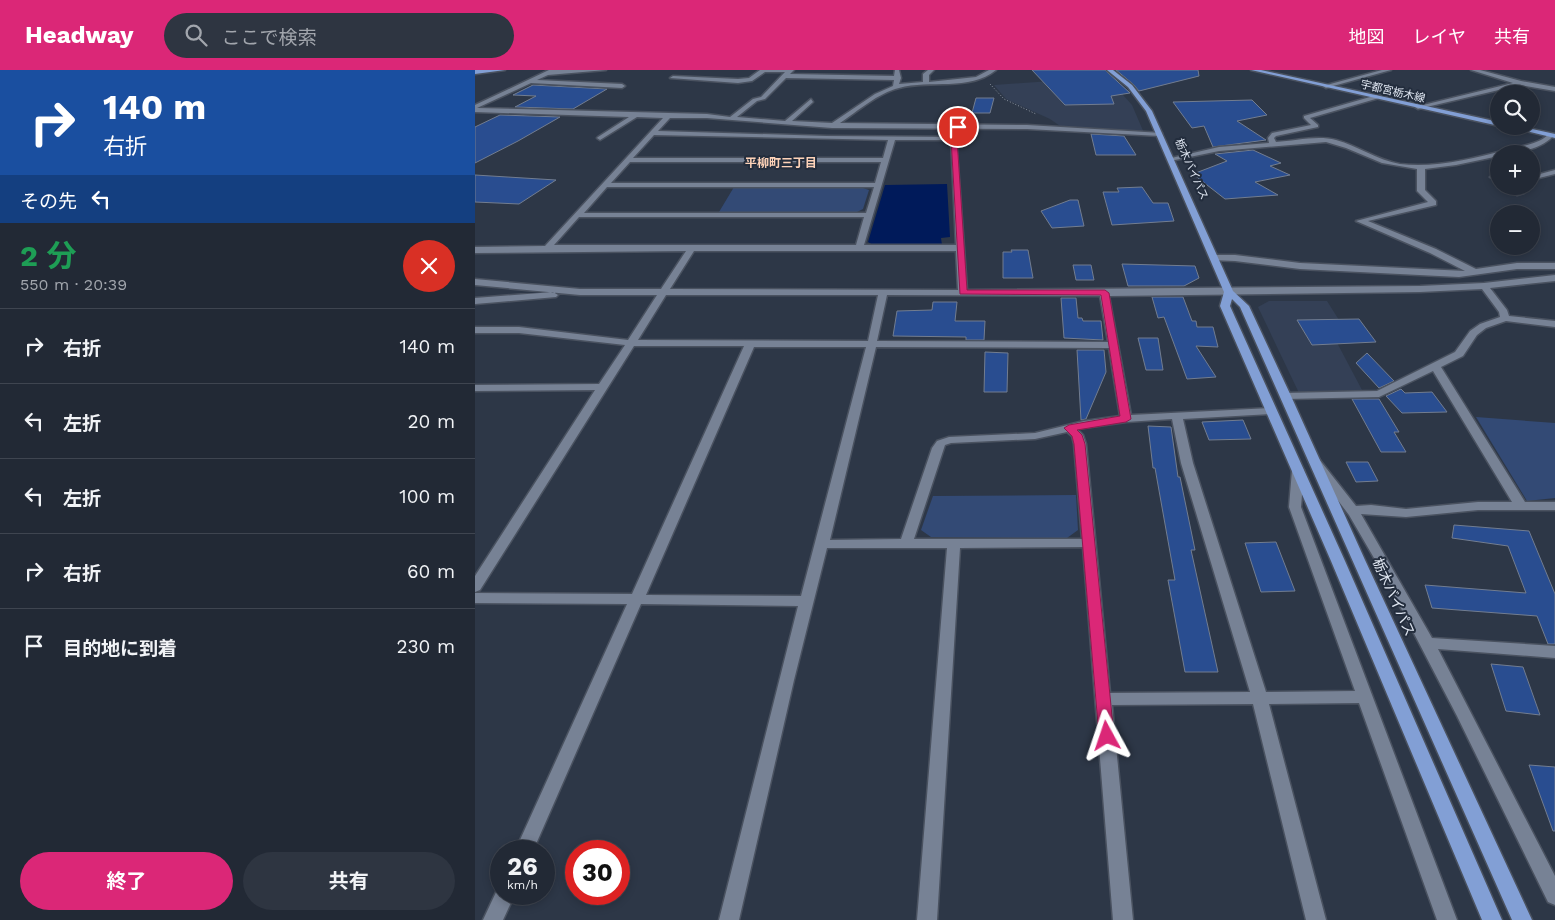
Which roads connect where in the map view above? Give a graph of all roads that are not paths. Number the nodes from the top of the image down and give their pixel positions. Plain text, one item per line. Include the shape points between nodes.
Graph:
1 (502, 70) edge
2 (553, 70) edge
3 (603, 70) edge
4 (764, 70) edge
5 (847, 70) edge
6 (897, 70) edge
7 (931, 70) edge
8 (993, 70) edge
9 (1111, 70) edge
10 (1253, 70) edge
11 (1388, 70) edge
12 (1473, 70) edge
13 (1501, 71) edge
14 (475, 72) edge
15 (789, 72) edge
16 (1483, 73) junction
17 (546, 74) junction
18 (846, 77) junction
19 (673, 78) dead end
20 (898, 78) junction
21 (529, 81) junction
22 (926, 83) junction
23 (1520, 83) junction
24 (622, 86) dead end
25 (897, 86) junction
26 (1326, 86) junction
27 (1555, 89) edge
28 (1377, 97) junction
29 (811, 101) dead end
30 (1418, 107) junction
31 (475, 108) edge
32 (637, 114) junction
33 (668, 116) junction
34 (732, 118) junction
35 (786, 122) junction
36 (1490, 122) edge
37 (833, 124) junction
38 (958, 127) junction
39 (652, 133) junction
40 (1540, 133) edge
41 (1160, 134) junction
42 (1553, 136) edge
43 (600, 138) dead end
44 (827, 138) junction
45 (892, 138) junction
46 (954, 138) junction
47 (1273, 145) junction
48 (1533, 145) edge
49 (1490, 156) edge
50 (1170, 159) junction
51 (628, 160) junction
52 (885, 160) junction
53 (1421, 169) junction
54 (1555, 172) edge
55 (1540, 176) edge
56 (605, 185) junction
57 (877, 185) junction
58 (578, 215) junction
59 (868, 215) junction
60 (547, 248) junction
61 (859, 248) junction
62 (961, 248) junction
63 (691, 249) junction
64 (475, 250) edge
65 (1214, 258) junction
66 (1555, 266) edge
67 (1476, 272) junction
68 (1555, 278) edge
69 (475, 282) edge
70 (1489, 285) junction
71 (580, 292) junction
72 (663, 292) junction
73 (883, 292) junction
74 (963, 292) junction
75 (1229, 292) junction
76 (1105, 293) junction
77 (475, 301) edge
78 (1505, 318) junction
79 (1555, 324) edge
80 (475, 330) edge
81 (632, 343) junction
82 (751, 344) junction
83 (872, 344) junction
84 (1113, 345) junction
85 (1435, 366) junction
86 (601, 387) junction
87 (475, 388) edge
88 (1286, 396) junction
89 (1271, 411) junction
90 (1177, 415) junction
91 (1126, 419) junction
92 (1069, 428) junction
93 (1315, 462) junction
94 (1298, 470) junction
95 (1521, 506) junction
96 (1555, 506) edge
97 (1352, 510) junction
98 (823, 544) junction
99 (906, 544) junction
100 (954, 544) junction
101 (1088, 544) junction
102 (475, 587) edge
103 (475, 598) edge
104 (637, 599) junction
105 (807, 601) junction
106 (1428, 643) junction
107 (1555, 652) edge
108 (1364, 697) junction
109 (1259, 698) junction
110 (1103, 699) junction
111 (529, 840) edge
112 (1555, 896) edge
113 (500, 905) edge
114 (493, 920) edge
115 (729, 920) edge
116 (927, 920) edge
117 (1123, 920) edge
118 (1316, 920) edge
119 (1447, 920) edge
120 (1492, 920) edge
121 (1522, 920) edge

1 - 14 main road
2 - 17 street
3 - 17 street
4 - 15 street
4 - 19 street via 750,80
5 - 18 street
6 - 20 street
7 - 22 street via 926,74
8 - 22 street via 981,77
9 - 41 main road, 栃木バイパス via 1140,98
10 - 26 main road, 宇都宮栃木線
11 - 26 street
12 - 16 street
13 - 16 street
15 - 18 street
15 - 34 street via 773,90
16 - 23 street
17 - 21 street
18 - 20 street
20 - 25 street
21 - 24 street
21 - 31 street
22 - 25 street
23 - 27 street
23 - 30 street
25 - 37 street
26 - 28 main road, 宇都宮栃木線
28 - 30 main road, 宇都宮栃木線
28 - 47 street via 1306,118 1316,126 1274,134 1271,138
29 - 35 street
30 - 36 main road, 宇都宮栃木線
31 - 32 street
32 - 33 street
32 - 43 street
33 - 34 street
33 - 39 street
34 - 35 street
35 - 37 street
37 - 38 street
37 - 44 street
38 - 41 street
38 - 46 street
39 - 44 street
39 - 51 street
40 - 42 main road
41 - 50 main road, 栃木バイパス
42 - 48 street
44 - 45 street
45 - 46 street
45 - 52 street
46 - 62 street
47 - 50 street via 1219,149
47 - 53 street via 1338,141 1383,161
49 - 53 street
50 - 65 main road, 栃木バイパス
51 - 52 street
51 - 56 street
52 - 57 street
53 - 67 street via 1421,191 1433,203 1360,221
54 - 55 street
56 - 57 street
56 - 58 street
57 - 59 street
58 - 59 street
58 - 60 street
59 - 61 street
60 - 63 street
60 - 64 street
61 - 62 street
61 - 63 street
62 - 74 street
63 - 72 street
65 - 67 street via 1300,266 1451,274
65 - 75 main road, 栃木バイパス
66 - 67 street via 1517,266
67 - 70 street
68 - 70 street
69 - 71 street
70 - 75 street
70 - 78 street
71 - 72 street
71 - 77 street
72 - 73 street
72 - 81 street
73 - 74 street
73 - 83 street
74 - 76 street
75 - 76 street
75 - 88 main road, 栃木バイパス via 1244,306
75 - 89 main road, 栃木バイパス via 1225,306
76 - 84 street
78 - 79 street
78 - 85 street via 1483,326 1473,333 1459,354
80 - 81 street via 519,330
81 - 82 street
81 - 86 street
82 - 83 street
82 - 104 street
83 - 84 street
83 - 98 street
84 - 91 street
85 - 88 street via 1379,394
85 - 95 street
86 - 87 street
86 - 102 street
88 - 93 main road, 栃木バイパス
89 - 90 street
89 - 94 main road, 栃木バイパス
90 - 91 street
90 - 109 street via 1187,462
91 - 92 street
92 - 99 street via 1035,436 961,438 941,443
92 - 101 street via 1077,435 1080,444
93 - 97 street
93 - 121 main road, 栃木バイパス
94 - 108 street via 1295,507
94 - 120 main road, 栃木バイパス
95 - 96 street
95 - 97 street via 1455,507 1406,513
97 - 106 street
98 - 99 street
98 - 105 street
99 - 100 street
100 - 101 street
100 - 116 street
101 - 110 street
103 - 104 street
104 - 105 street
104 - 111 street
105 - 115 street
106 - 107 street
106 - 112 street
108 - 109 street
108 - 119 street
109 - 110 street
109 - 118 street
110 - 117 street
113 - 114 street

